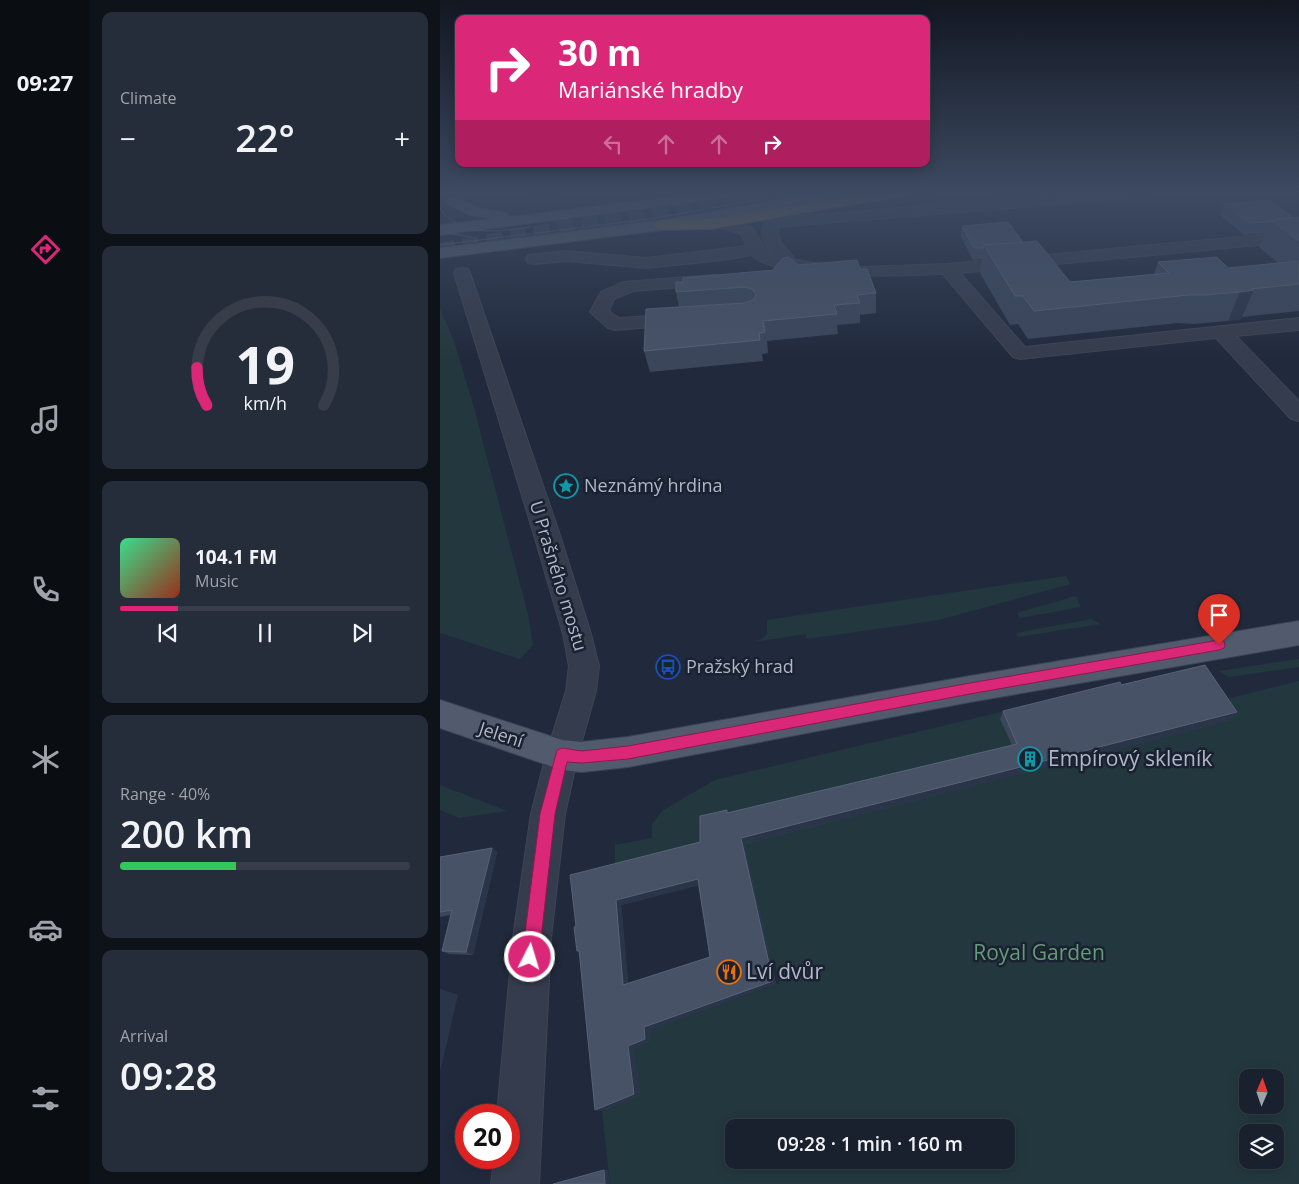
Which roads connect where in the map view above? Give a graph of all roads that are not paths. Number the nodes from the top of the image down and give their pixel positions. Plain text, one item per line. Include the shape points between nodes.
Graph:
1 (477, 247) edge
2 (775, 247) edge
3 (1183, 247) edge
4 (757, 249) joint
5 (440, 252) edge
6 (534, 259) dead end
7 (798, 266) junction
8 (948, 269) junction
9 (462, 274) dead end
10 (767, 274) edge
11 (729, 278) edge
12 (702, 319) edge
13 (1299, 324) edge
14 (1221, 332) junction
15 (1299, 414) edge
16 (1299, 633) edge
17 (440, 714) edge
18 (562, 755) junction
19 (516, 1184) edge

1 - 5 main road
2 - 7 street
3 - 8 street
4 - 6 street via 646,264 567,256
4 - 7 street via 768,258
7 - 8 street via 866,272
7 - 10 street
8 - 14 street via 1020,353
9 - 18 street, U Prašného mostu via 547,535 584,666 581,691
11 - 12 street via 630,286 607,296 599,312 616,324
13 - 14 street
14 - 15 street
16 - 18 main road, Jelení via 970,688 628,752 582,757
17 - 18 main road, Jelení
18 - 19 street, U Prašného mostu via 548,814 532,938

